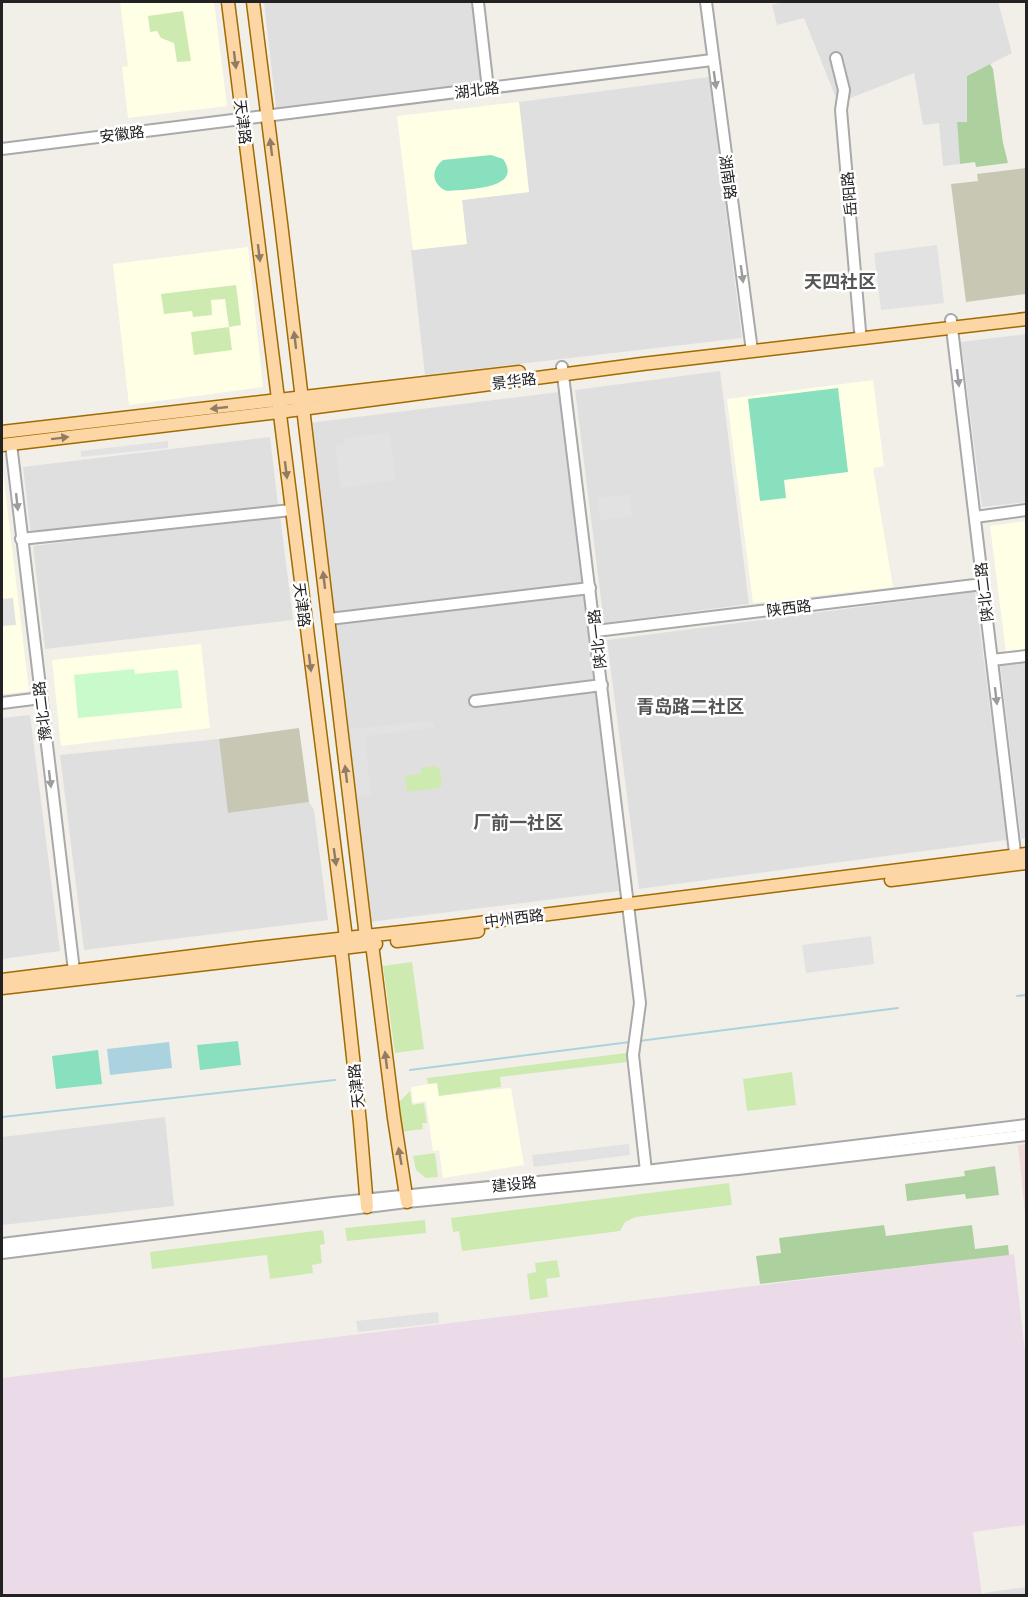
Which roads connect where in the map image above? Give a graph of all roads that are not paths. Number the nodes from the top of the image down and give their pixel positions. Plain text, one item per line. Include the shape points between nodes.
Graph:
1 (228, 2) edge
2 (253, 2) edge
3 (478, 2) edge
4 (706, 2) edge
5 (836, 58) dead end
6 (712, 60) junction
7 (488, 89) junction
8 (267, 115) junction
9 (242, 118) junction
10 (2, 149) edge
11 (1026, 310) edge
12 (1026, 319) edge
13 (952, 323) junction
14 (860, 331) junction
15 (752, 348) junction
16 (563, 371) junction
17 (302, 403) junction
18 (278, 406) junction
19 (2, 432) edge
20 (6, 444) edge
21 (291, 510) junction
22 (1026, 510) edge
23 (975, 516) junction
24 (21, 539) junction
25 (983, 584) junction
26 (590, 588) junction
27 (328, 620) junction
28 (596, 631) junction
29 (1026, 656) edge
30 (992, 660) junction
31 (602, 685) junction
32 (40, 698) junction
33 (475, 700) dead end
34 (2, 703) edge
35 (1021, 859) edge
36 (629, 908) junction
37 (369, 940) junction
38 (344, 943) junction
39 (74, 975) junction
40 (2, 980) edge
41 (2, 988) edge
42 (1026, 1125) edge
43 (1026, 1134) edge
44 (646, 1171) junction
45 (406, 1198) junction
46 (367, 1203) junction
47 (2, 1244) edge
48 (2, 1253) edge

1 -> 9 main road, 天津路
2 - 8 main road, 天津路
3 - 7 street
4 - 6 street, 湖南路
5 - 14 street, 岳阳路 via 844,90 841,110
6 - 7 street, 湖北路
6 -> 15 street, 湖南路
7 - 8 street, 湖北路
8 - 9 street, 湖北路
17 -> 8 main road, 天津路
9 - 10 street, 安徽路
9 -> 18 main road, 天津路
11 - 13 main road, 景华路
12 - 13 main road, 景华路
13 - 14 main road, 景华路
13 - 15 main road, 景华路
13 -> 23 street, 陕北二路
14 - 15 main road, 景华路
15 - 16 main road, 景华路
16 - 17 main road, 景华路
16 - 26 street, 陕北一路
17 - 18 main road, 景华路
27 -> 17 main road, 天津路
18 -> 19 main road, 景华路
20 -> 18 main road, 景华路
18 -> 21 main road, 天津路
20 -> 24 street, 豫北二路
21 - 24 street
21 -> 38 main road, 天津路
22 - 23 street
23 - 25 street, 陕北二路
24 - 32 street, 豫北二路
25 - 28 street, 陕西路
25 - 30 street, 陕北二路
26 - 27 street
26 - 28 street, 陕北一路
37 -> 27 main road, 天津路
28 - 31 street, 陕北一路
29 - 30 street
30 -> 35 street, 陕北二路
31 - 33 street
31 - 36 street, 陕北一路
32 - 34 street
32 -> 39 street, 豫北二路
35 - 36 main road, 中州西路
36 - 37 main road, 中州西路
36 - 44 street, 陕北一路 via 640,1003 633,1055
37 - 38 main road, 中州西路
45 -> 37 main road, 天津路
38 - 39 main road, 中州西路
38 - 46 main road, 天津路
39 - 40 main road, 中州西路
39 - 41 main road, 中州西路
42 - 44 street, 建设路
43 - 45 street, 建设路 via 738,1169
44 - 45 street, 建设路
45 - 46 street, 建设路
46 - 47 street, 建设路
46 - 48 street, 建设路

